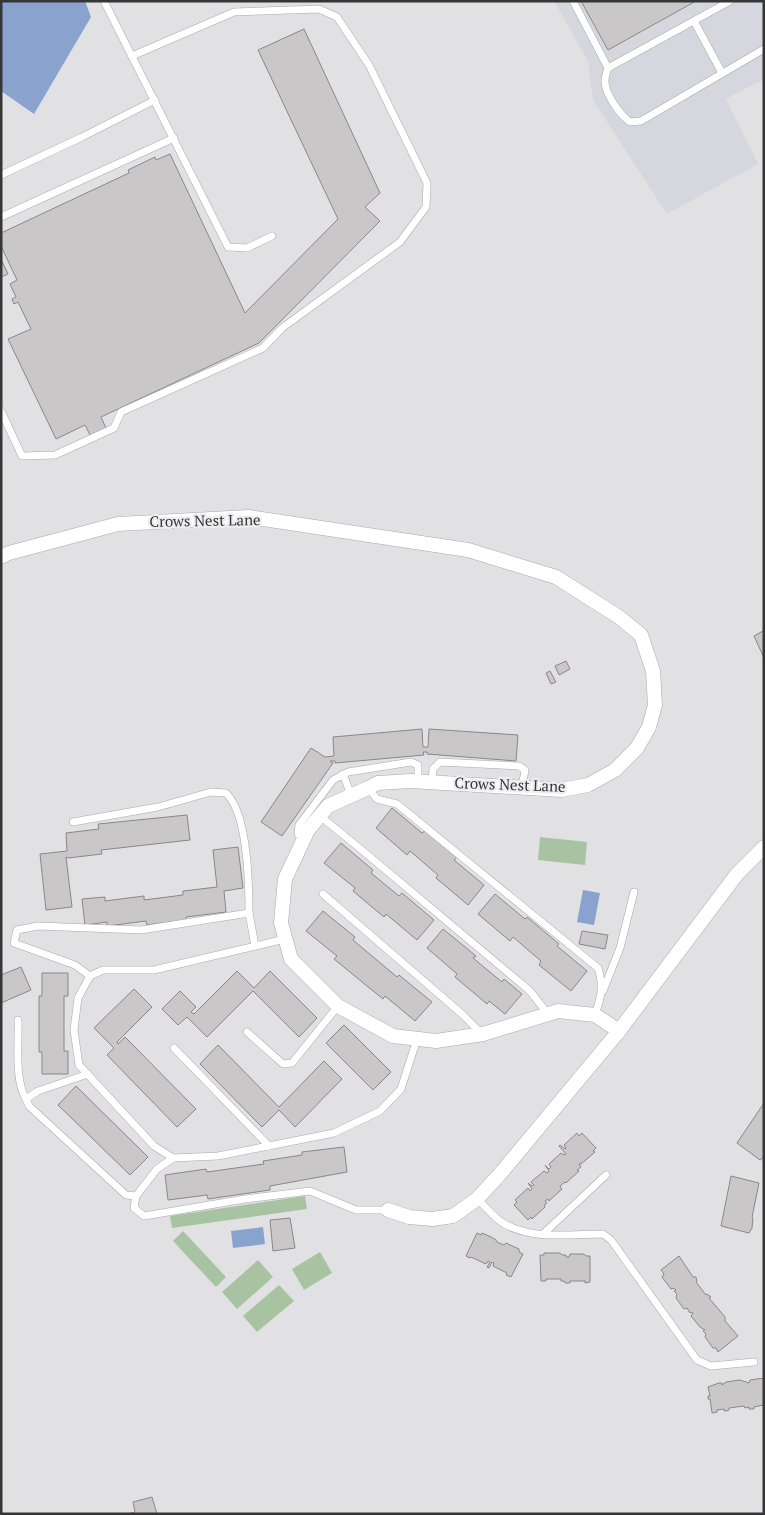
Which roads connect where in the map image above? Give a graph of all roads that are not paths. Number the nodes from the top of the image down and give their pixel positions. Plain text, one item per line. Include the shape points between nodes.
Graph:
1 (104, 1) edge
2 (573, 1) edge
3 (730, 1) edge
4 (694, 21) junction
5 (764, 49) edge
6 (132, 56) junction
7 (608, 68) junction
8 (722, 73) junction
9 (155, 100) junction
10 (174, 138) junction
11 (1, 175) edge
12 (1, 217) edge
13 (272, 236) dead end
14 (1, 411) edge
15 (1, 557) edge
16 (343, 774) junction
17 (418, 782) junction
18 (432, 782) junction
19 (522, 787) junction
20 (368, 788) junction
21 (351, 795) junction
22 (320, 816) junction
23 (74, 822) dead end
24 (304, 839) junction
25 (764, 847) edge
26 (634, 892) dead end
27 (322, 894) dead end
28 (248, 913) junction
29 (285, 938) junction
30 (254, 946) junction
31 (90, 976) junction
32 (602, 993) junction
33 (338, 1006) junction
34 (548, 1014) junction
35 (595, 1015) junction
36 (18, 1020) dead end
37 (619, 1031) junction
38 (247, 1032) dead end
39 (483, 1034) junction
40 (417, 1039) junction
41 (174, 1048) dead end
42 (88, 1074) junction
43 (26, 1099) junction
44 (269, 1146) junction
45 (173, 1158) junction
46 (606, 1175) dead end
47 (136, 1196) junction
48 (477, 1199) junction
49 (388, 1210) joint
50 (543, 1234) junction
51 (754, 1362) dead end

1 - 6 lane
2 - 7 lane
3 - 4 lane
4 - 7 lane
4 - 8 lane
5 - 8 lane
6 - 9 lane
6 - 14 lane via 234,12 319,9 337,17 369,65 427,183 426,207 400,242 282,328 263,348 121,412 114,428 56,455 22,456
7 - 8 lane via 606,89 621,116 630,122 641,121
9 - 10 lane
9 - 11 lane
10 - 12 lane
10 - 13 lane via 228,248 247,248
15 - 19 street, Crows Nest Lane via 118,524 249,517 468,550 556,577 641,635 653,671 655,705 649,727 637,748 615,770 588,785 561,790
16 - 17 lane via 411,762 418,765
16 - 21 lane
16 - 24 lane via 332,780 299,825 298,834
17 - 18 street, Crows Nest Lane
17 - 20 street, Crows Nest Lane via 378,783
18 - 19 street, Crows Nest Lane
18 - 19 lane via 433,769 440,762 519,766 525,770
20 - 21 street, Crows Nest Lane
20 - 32 lane via 377,799 397,804 598,968
21 - 22 street, Crows Nest Lane via 328,806
22 - 24 street, Crows Nest Lane
22 - 34 lane via 530,991
23 - 28 lane via 158,807 211,792 226,793 245,840
24 - 29 street, Crows Nest Lane via 285,879 280,922
25 - 37 street via 737,874
26 - 32 lane via 620,948
27 - 39 lane
28 - 30 lane
28 - 31 lane via 141,930 38,926 17,930 14,943 75,965
29 - 30 lane
29 - 33 street, Crows Nest Lane via 291,959
30 - 31 lane via 154,970 103,970
31 - 42 lane via 78,998 74,1030 79,1065
32 - 35 lane
33 - 38 lane via 292,1063 282,1064
33 - 40 street, Crows Nest Lane via 393,1036
34 - 35 street, Crows Nest Lane via 558,1011
34 - 39 street, Crows Nest Lane
35 - 37 street, Crows Nest Lane
36 - 43 lane via 19,1074
37 - 48 street
39 - 40 street, Crows Nest Lane via 436,1041
40 - 44 lane via 401,1089 380,1111 334,1133
41 - 44 lane
42 - 43 lane via 38,1091
42 - 45 lane via 154,1146
43 - 47 lane via 29,1106 126,1195
44 - 45 lane via 218,1156
45 - 47 lane via 157,1169
46 - 50 lane
47 - 49 lane via 134,1208 144,1216 310,1191 356,1210
48 - 49 street via 452,1216 432,1219 409,1217
48 - 50 lane via 498,1220 514,1229
50 - 51 lane via 603,1234 611,1240 697,1360 711,1366

